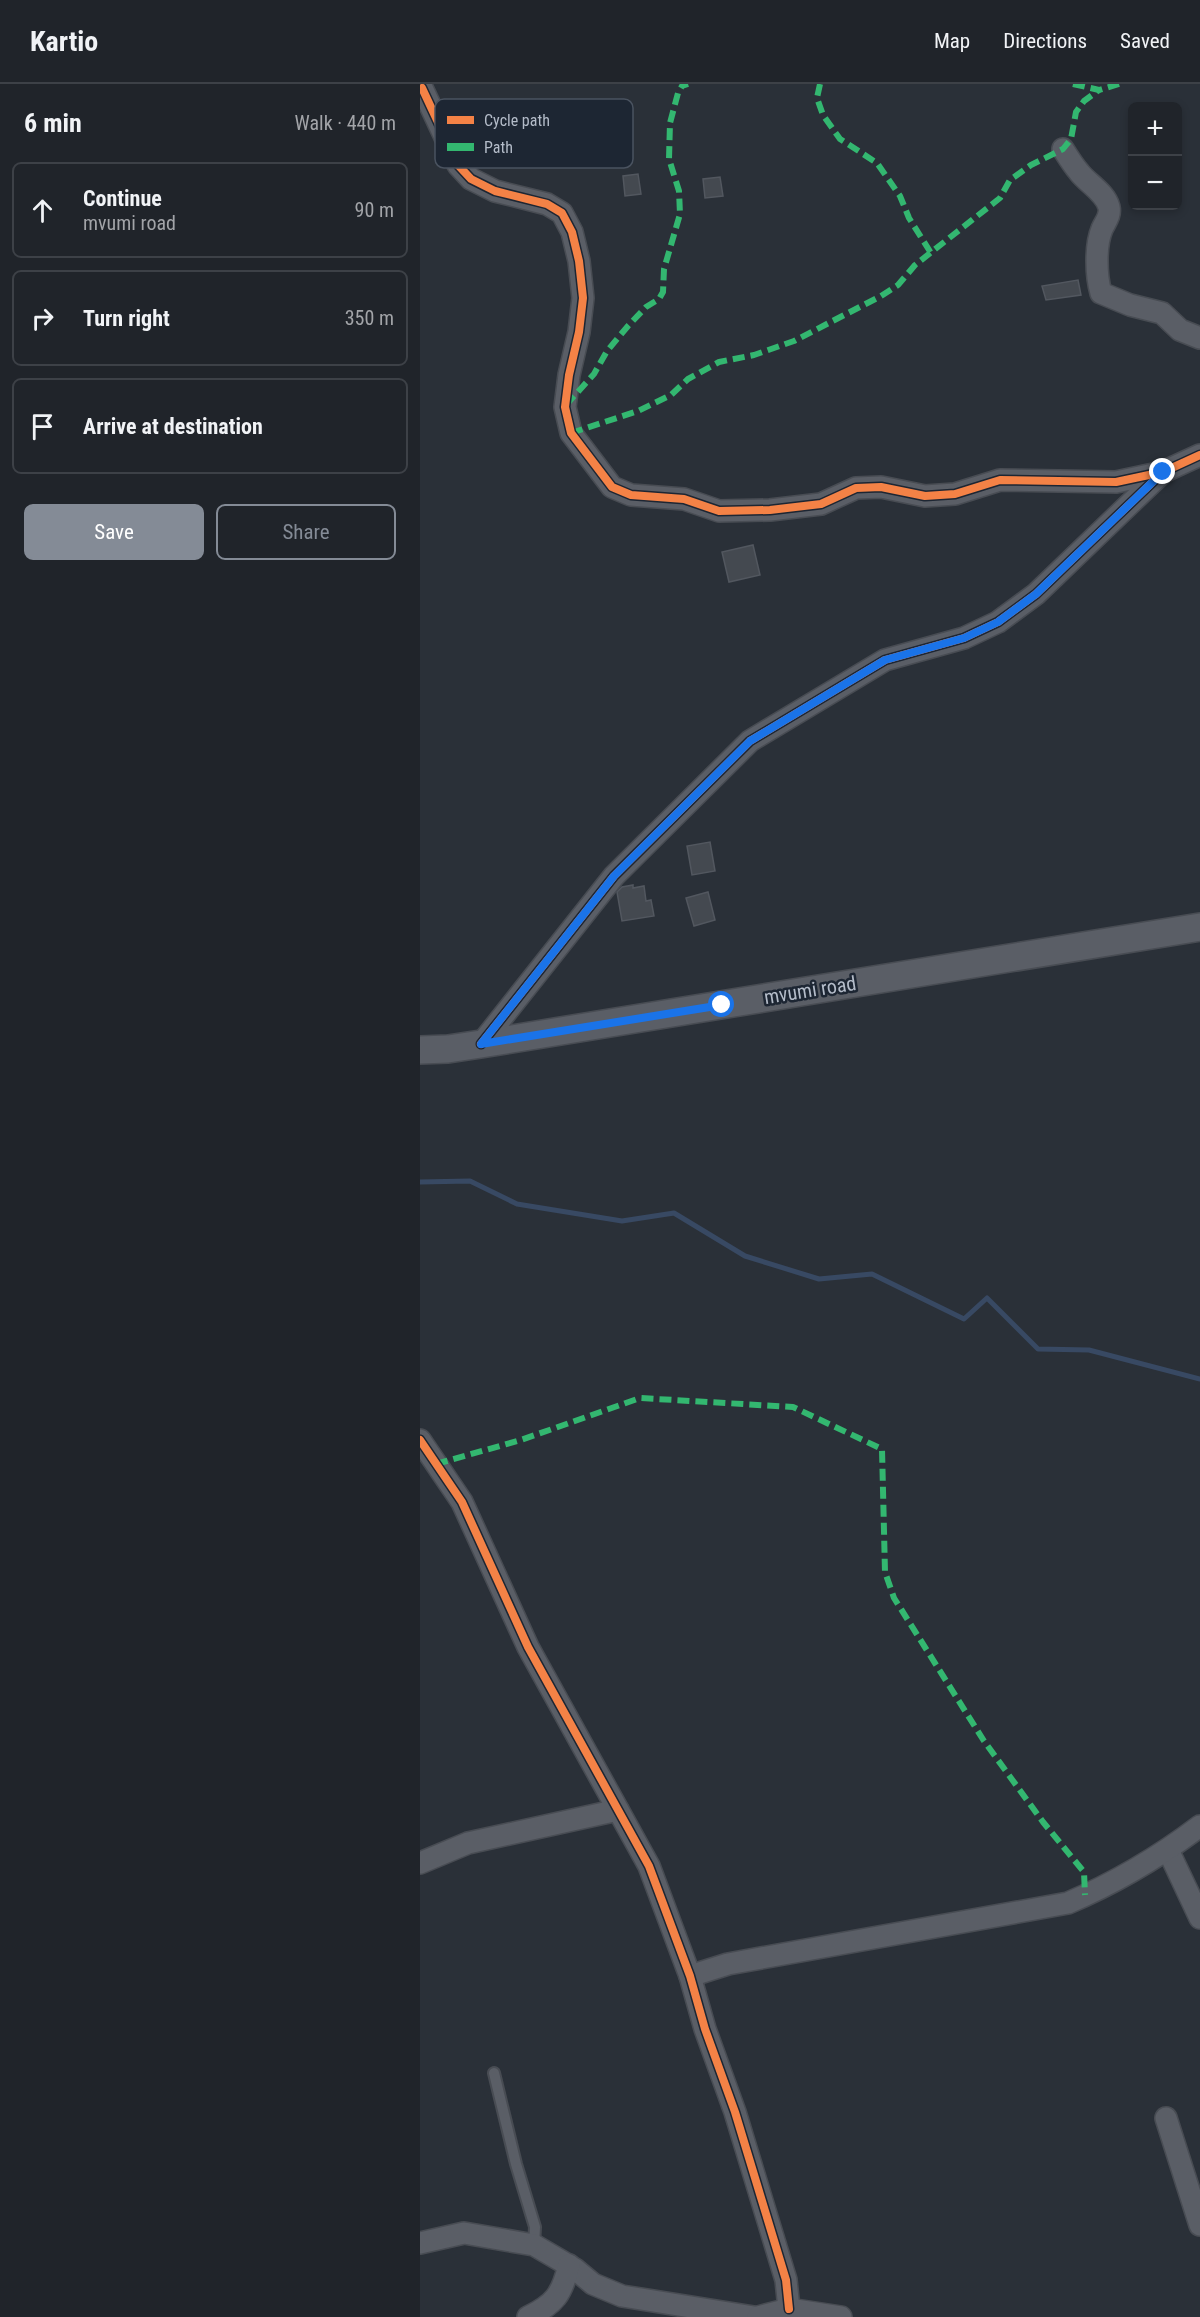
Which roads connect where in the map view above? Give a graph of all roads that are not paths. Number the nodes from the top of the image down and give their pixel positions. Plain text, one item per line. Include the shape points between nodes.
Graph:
1 (422, 88) dead end
2 (435, 116) edge
3 (1064, 149) dead end
4 (461, 168) edge
5 (1200, 338) edge
6 (1200, 455) edge
7 (1163, 472) junction
8 (1200, 927) edge
9 (481, 1044) junction
10 (420, 1050) edge
11 (420, 1440) edge
12 (618, 1810) junction
13 (1200, 1826) edge
14 (1168, 1850) junction
15 (420, 1863) edge
16 (1200, 1918) edge
17 (690, 1976) junction
18 (494, 2073) dead end
19 (1166, 2118) dead end
20 (1200, 2225) edge
21 (420, 2243) edge
22 (534, 2245) junction
23 (569, 2265) junction
24 (789, 2309) junction
25 (528, 2317) edge
26 (756, 2317) edge
27 (841, 2317) edge

1 - 2 street
3 - 5 street via 1079,174 1109,208 1097,260 1101,293 1162,313 1180,330
4 - 7 street via 471,179 495,191 547,204 562,213 572,232 583,298 565,407 571,433 612,487 631,495 684,499 719,511 760,510 821,504 856,488 881,487 925,496 955,494 1000,480 1116,482
6 - 7 street
7 - 9 street via 1036,594 998,622 964,638 885,660 750,741 614,876
8 - 9 street, mvumi road
9 - 10 street, mvumi road
11 - 12 street via 462,1502 528,1647
12 - 15 street via 468,1843
12 - 17 street via 649,1866
13 - 14 street
14 - 16 street
14 - 17 street via 1068,1903 728,1964
17 - 24 street via 786,2280
18 - 22 lane via 535,2227
19 - 20 street
21 - 22 street via 464,2233
22 - 23 street
23 - 25 street via 564,2286 549,2307
23 - 26 street via 593,2284 622,2296
24 - 26 street
24 - 27 street

